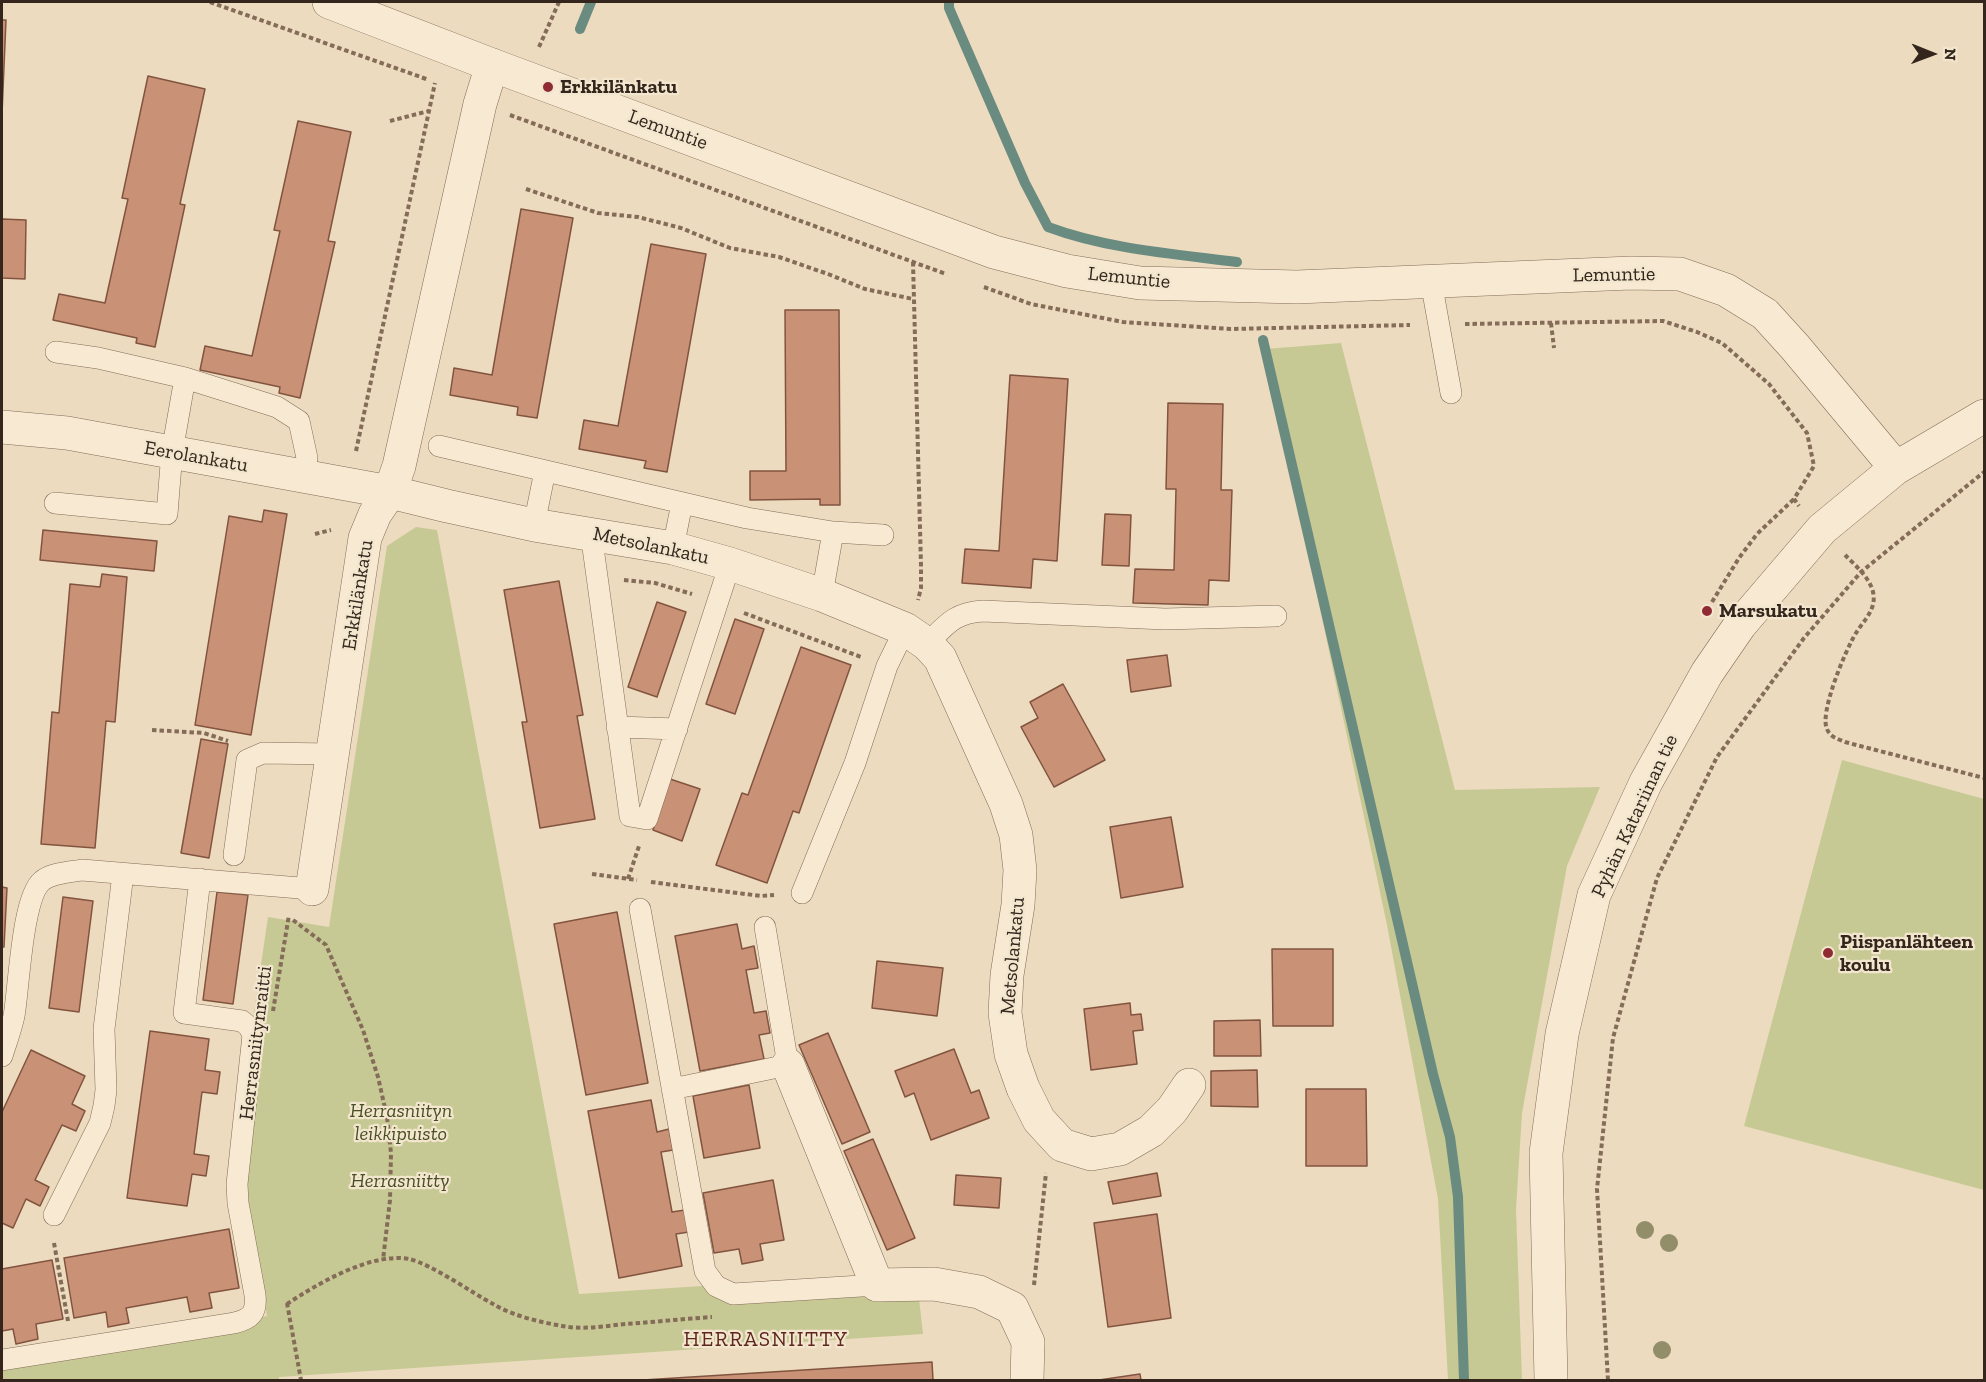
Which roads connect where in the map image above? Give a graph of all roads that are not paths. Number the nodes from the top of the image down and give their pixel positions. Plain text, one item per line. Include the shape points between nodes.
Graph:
1 (329, 2) edge
2 (492, 65) junction
3 (1431, 281) junction
4 (56, 352) dead end
5 (185, 378) junction
6 (1451, 393) dead end
7 (1984, 416) edge
8 (2, 427) edge
9 (439, 446) dead end
10 (172, 452) junction
11 (1896, 468) junction
12 (545, 471) junction
13 (303, 476) junction
14 (390, 492) junction
15 (55, 503) dead end
16 (681, 503) junction
17 (534, 525) junction
18 (833, 532) junction
19 (591, 533) junction
20 (883, 535) dead end
21 (673, 548) junction
22 (730, 564) junction
23 (822, 595) junction
24 (1276, 616) dead end
25 (916, 636) junction
26 (617, 727) junction
27 (677, 729) junction
28 (333, 754) junction
29 (234, 855) dead end
30 (123, 874) junction
31 (200, 879) junction
32 (302, 888) joint
33 (802, 893) road end
34 (640, 909) dead end
35 (765, 927) dead end
36 (2, 1056) edge
37 (788, 1065) junction
38 (1189, 1085) dead end
39 (672, 1089) junction
40 (54, 1215) road end
41 (877, 1285) junction
42 (2, 1360) edge
43 (1027, 1380) edge
44 (1551, 1380) edge

1 - 2 street, Lemuntie
2 - 3 street, Lemuntie via 994,252 1068,271 1140,283 1297,287
2 - 14 street, Erkkilänkatu
3 - 6 lane
3 - 11 street, Lemuntie via 1680,274 1726,290 1765,314
4 - 5 lane
5 - 10 lane
5 - 13 lane via 277,407 299,422 307,458
7 - 11 street, Pyhän Katariinan tie
8 - 10 street, Eerolankatu via 67,433
9 - 12 lane
10 - 13 street, Eerolankatu
10 - 15 lane via 167,514
11 - 44 street, Pyhän Katariinan tie via 1822,530 1740,625 1707,673 1646,782 1594,896 1562,1034 1546,1153
12 - 16 lane
12 - 17 lane
13 - 14 street, Eerolankatu
14 - 17 street, Metsolankatu
14 - 28 street, Erkkilänkatu via 375,514 366,538
16 - 18 lane
16 - 21 lane
17 - 19 street, Metsolankatu
18 - 20 lane
18 - 23 lane
19 - 21 street, Metsolankatu
19 - 26 lane
21 - 22 street, Metsolankatu
22 - 23 street, Metsolankatu
22 - 27 lane
23 - 25 street, Metsolankatu
24 - 25 lane via 1165,619 983,611 966,612
25 - 33 lane via 887,666 855,763
25 - 38 street, Metsolankatu via 940,658 1006,804 1016,835 1018,905 1005,1013 1011,1054 1040,1120 1062,1145 1090,1154 1120,1149 1150,1131 1172,1110
26 - 27 lane
26 - 27 lane via 630,816 647,819
28 - 29 lane via 262,753 247,760
28 - 32 street, Erkkilänkatu
30 - 31 lane
30 - 36 lane via 82,870 63,873 42,880 33,893 14,1018
30 - 40 lane via 104,1029 104,1106
31 - 32 lane
31 - 42 lane via 184,1013 242,1021 253,1035 237,1184 256,1305 253,1315 244,1321
34 - 39 lane
35 - 37 lane
37 - 39 lane
37 - 41 street
39 - 41 lane via 705,1270 716,1286 732,1294
41 - 43 street via 934,1284 979,1292 1012,1308 1028,1342

